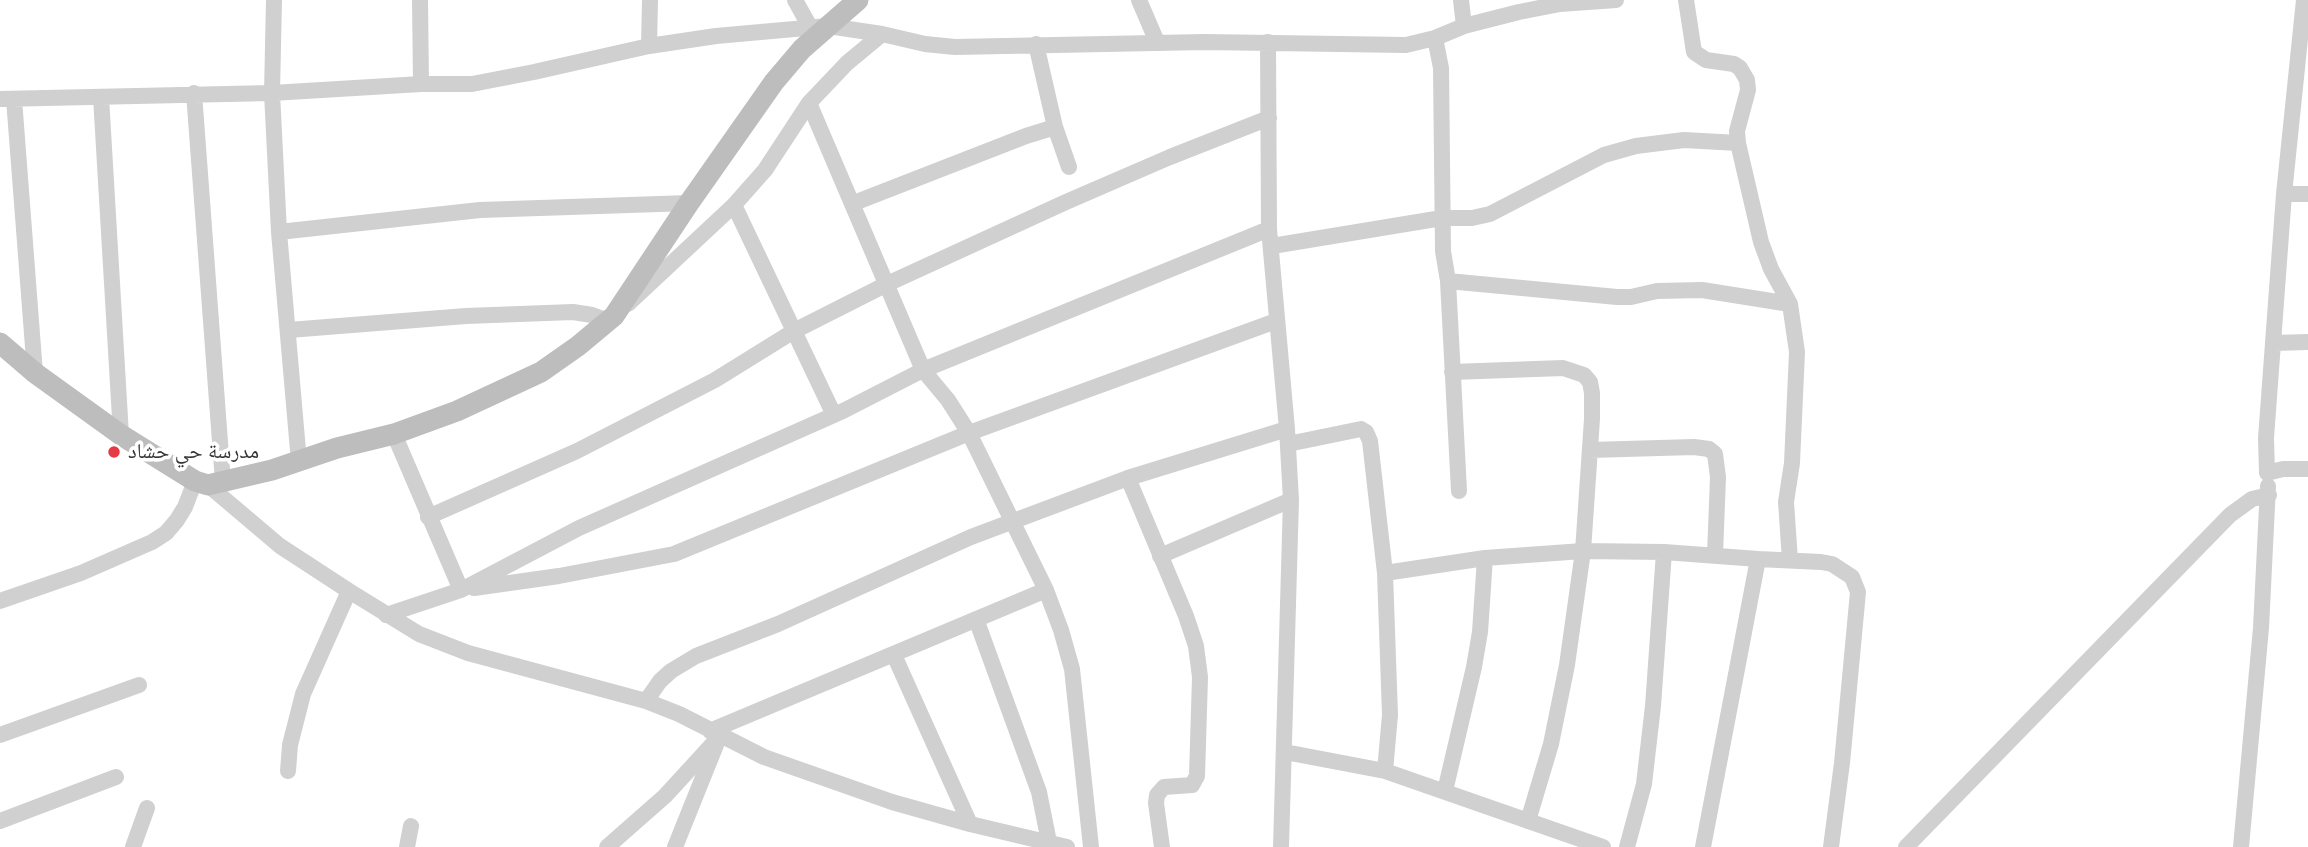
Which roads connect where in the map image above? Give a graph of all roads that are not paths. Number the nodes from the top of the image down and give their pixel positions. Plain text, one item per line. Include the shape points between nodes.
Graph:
1 (274, 0) edge
2 (419, 0) edge
3 (650, 0) edge
4 (795, 0) edge
5 (858, 0) edge
6 (1139, 0) edge
7 (1461, 0) edge
8 (1616, 0) edge
9 (1686, 0) edge
10 (2304, 0) edge
11 (1560, 2) edge
12 (1464, 26) junction
13 (819, 27) junction
14 (882, 34) junction
15 (1435, 38) junction
16 (1157, 42) junction
17 (1268, 42) junction
18 (2304, 42) edge
19 (1036, 44) junction
20 (649, 46) junction
21 (421, 84) junction
22 (194, 93) junction
23 (272, 93) junction
24 (101, 97) junction
25 (7, 99) edge
26 (809, 103) junction
27 (1269, 118) junction
28 (1055, 127) junction
29 (1738, 143) junction
30 (1069, 167) dead end
31 (2284, 194) junction
32 (2308, 194) edge
33 (689, 203) junction
34 (854, 203) junction
35 (734, 205) junction
36 (1442, 218) junction
37 (1269, 229) junction
38 (279, 232) junction
39 (1272, 246) junction
40 (1448, 281) junction
41 (887, 284) junction
42 (1790, 304) junction
43 (611, 319) junction
44 (1276, 321) junction
45 (289, 330) junction
46 (794, 331) junction
47 (2308, 342) edge
48 (0, 343) edge
49 (2274, 343) junction
50 (923, 370) junction
51 (1452, 372) junction
52 (34, 373) junction
53 (834, 415) junction
54 (969, 433) junction
55 (121, 435) junction
56 (394, 435) junction
57 (1287, 436) junction
58 (1590, 450) junction
59 (299, 462) junction
60 (2308, 469) edge
61 (2267, 473) junction
62 (1128, 478) junction
63 (209, 483) junction
64 (1459, 491) dead end
65 (2269, 495) junction
66 (1291, 500) junction
67 (428, 517) junction
68 (1014, 523) junction
69 (1583, 551) junction
70 (1664, 552) junction
71 (1714, 555) junction
72 (1160, 556) junction
73 (1485, 558) junction
74 (1758, 559) junction
75 (1790, 560) junction
76 (1385, 572) junction
77 (461, 590) junction
78 (1046, 590) junction
79 (349, 591) junction
80 (0, 601) edge
81 (386, 615) junction
82 (976, 620) junction
83 (894, 654) junction
84 (139, 685) dead end
85 (646, 701) junction
86 (715, 734) junction
87 (0, 736) edge
88 (1285, 752) junction
89 (288, 771) dead end
90 (1385, 771) junction
91 (116, 777) dead end
92 (1446, 792) junction
93 (146, 808) dead end
94 (0, 821) edge
95 (1528, 821) junction
96 (970, 824) junction
97 (411, 826) dead end
98 (1049, 842) junction
99 (134, 847) edge
100 (407, 847) edge
101 (607, 847) edge
102 (675, 847) edge
103 (1067, 847) edge
104 (1091, 847) edge
105 (1162, 847) edge
106 (1281, 847) edge
107 (1603, 847) edge
108 (1627, 847) edge
109 (1703, 847) edge
110 (1831, 847) edge
111 (1906, 847) edge
112 (2241, 847) edge

1 - 23 street
2 - 21 street
3 - 20 street
4 - 13 street
5 - 13 street
6 - 16 street
7 - 12 street
8 - 11 street
9 - 29 street via 1694,52 1706,60 1734,64 1747,80
10 - 18 street
11 - 12 street
12 - 15 street
13 - 14 street
13 - 20 street
13 - 33 street via 774,82
14 - 19 street via 955,47
14 - 26 street
15 - 17 street via 1394,45
15 - 36 street via 1442,77
16 - 17 street
16 - 19 street
17 - 27 street
18 - 31 street
19 - 28 street
20 - 21 street via 471,84
21 - 23 street
22 - 23 street
22 - 24 street
22 - 63 street
23 - 38 street
24 - 25 street
24 - 55 street
25 - 52 street
26 - 34 street
26 - 35 street via 765,170
27 - 37 street
27 - 41 street via 1077,197
28 - 30 street
28 - 34 street
29 - 36 street via 1684,140 1636,146 1604,155 1490,215
29 - 42 street via 1761,242
31 - 32 street
31 - 49 street
33 - 38 street via 480,210
33 - 43 street
34 - 41 street
35 - 43 street
35 - 46 street
36 - 39 street
36 - 40 street
37 - 39 street
37 - 50 street
38 - 45 street
39 - 44 street
40 - 42 street via 1618,297 1702,290
40 - 51 street
41 - 46 street
41 - 50 street
42 - 75 street via 1797,366 1786,502
43 - 45 street via 573,312
43 - 56 street via 541,372
44 - 54 street
44 - 57 street
45 - 59 street
46 - 53 street
46 - 67 street via 715,380 577,451
47 - 49 street
48 - 52 street
49 - 61 street
50 - 53 street
50 - 54 street
51 - 58 street via 1575,370 1590,382
51 - 64 street
52 - 55 street
53 - 77 street via 579,528
54 - 68 street
54 - 77 street via 674,554
55 - 63 street
56 - 59 street
56 - 67 street
57 - 62 street
57 - 66 street
57 - 76 street via 1366,432 1376,474
58 - 69 street
58 - 71 street via 1694,447 1715,454
59 - 63 street
60 - 61 street
61 - 65 street
62 - 68 street
62 - 72 street
63 - 79 street via 280,546
63 - 80 street via 159,538 81,573
65 - 111 street via 2252,499 2230,515
65 - 112 street
66 - 72 street
66 - 88 street
67 - 77 street
68 - 78 street
68 - 85 street via 971,537 695,656 666,676
69 - 70 street
69 - 73 street
69 - 95 street via 1551,744
70 - 71 street
70 - 108 street via 1644,784
71 - 74 street
72 - 105 street via 1192,636 1200,677 1198,776 1192,785 1164,787 1157,795
73 - 76 street
73 - 92 street via 1480,632
74 - 75 street
74 - 109 street
75 - 110 street via 1839,567 1852,578 1858,592
76 - 90 street via 1390,691
77 - 81 street
78 - 82 street
78 - 104 street via 1072,669
79 - 81 street
79 - 89 street via 303,694 292,732
81 - 85 street via 468,653
82 - 83 street
82 - 98 street via 1039,792
83 - 86 street
83 - 96 street
84 - 87 street
85 - 86 street
86 - 96 street via 829,781
86 - 101 street via 665,796
86 - 102 street
88 - 90 street
88 - 106 street
90 - 92 street
91 - 94 street
92 - 95 street
93 - 99 street
95 - 107 street
96 - 98 street
97 - 100 street
98 - 103 street

